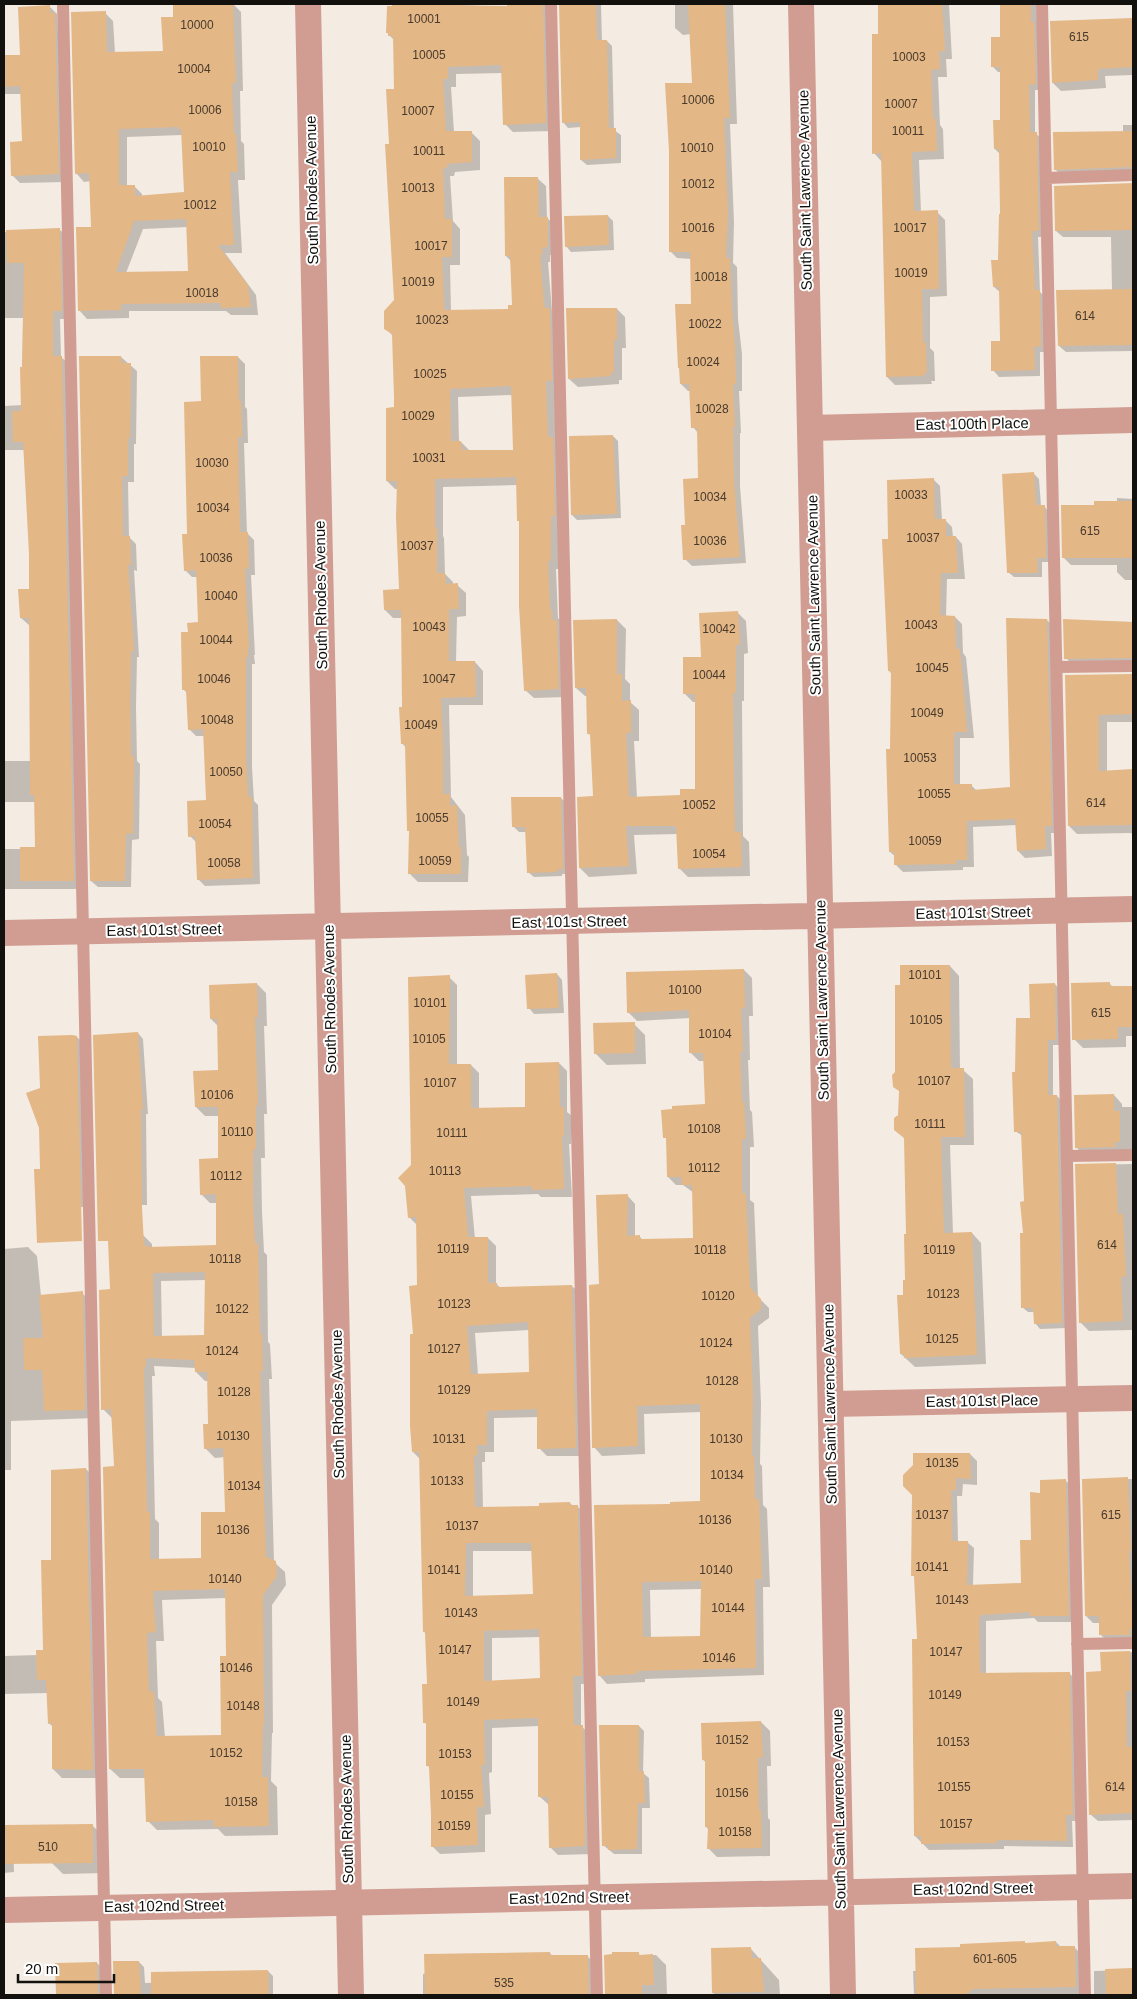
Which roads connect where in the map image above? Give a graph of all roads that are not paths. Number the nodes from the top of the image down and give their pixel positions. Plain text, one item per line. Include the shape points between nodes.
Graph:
1 (63, 4) edge
2 (308, 4) edge
3 (551, 4) edge
4 (801, 4) edge
5 (1042, 4) edge
6 (1133, 175) edge
7 (1046, 178) junction
8 (1133, 420) edge
9 (1051, 422) junction
10 (810, 428) junction
11 (1133, 666) edge
12 (1056, 667) junction
13 (1133, 909) edge
14 (1061, 911) junction
15 (820, 916) junction
16 (572, 921) junction
17 (328, 926) junction
18 (83, 932) junction
19 (4, 933) edge
20 (1133, 1155) edge
21 (1067, 1156) junction
22 (1133, 1398) edge
23 (1072, 1399) junction
24 (831, 1404) junction
25 (1133, 1643) edge
26 (1077, 1644) junction
27 (1133, 1886) edge
28 (1083, 1887) junction
29 (841, 1892) junction
30 (595, 1897) junction
31 (349, 1903) junction
32 (104, 1908) junction
33 (4, 1910) edge
34 (106, 1995) edge
35 (351, 1995) edge
36 (598, 1995) edge
37 (843, 1995) edge
38 (1085, 1995) edge

1 - 18 lane
2 - 17 street, South Rhodes Avenue
3 - 16 lane
4 - 10 street, South Saint Lawrence Avenue
5 - 7 lane
6 - 7 lane
7 - 9 lane
8 - 9 street, East 100th Place
9 - 10 street, East 100th Place
9 - 12 lane
10 - 15 street, South Saint Lawrence Avenue
11 - 12 lane
12 - 14 lane
13 - 14 street, East 101st Street
14 - 15 street, East 101st Street
14 - 21 lane
15 - 16 street, East 101st Street
15 - 24 street, South Saint Lawrence Avenue
16 - 17 street, East 101st Street
16 - 30 lane
17 - 18 street, East 101st Street
17 - 31 street, South Rhodes Avenue
18 - 19 street, East 101st Street
18 - 32 lane
20 - 21 lane
21 - 23 lane
22 - 23 street, East 101st Place
23 - 24 street, East 101st Place
23 - 26 lane
24 - 29 street, South Saint Lawrence Avenue
25 - 26 lane
26 - 28 lane
27 - 28 street, East 102nd Street
28 - 29 street, East 102nd Street
28 - 38 lane
29 - 30 street, East 102nd Street
29 - 37 street, South Saint Lawrence Avenue
30 - 31 street, East 102nd Street
30 - 36 lane
31 - 32 street, East 102nd Street
31 - 35 street, South Rhodes Avenue
32 - 33 street, East 102nd Street
32 - 34 lane

